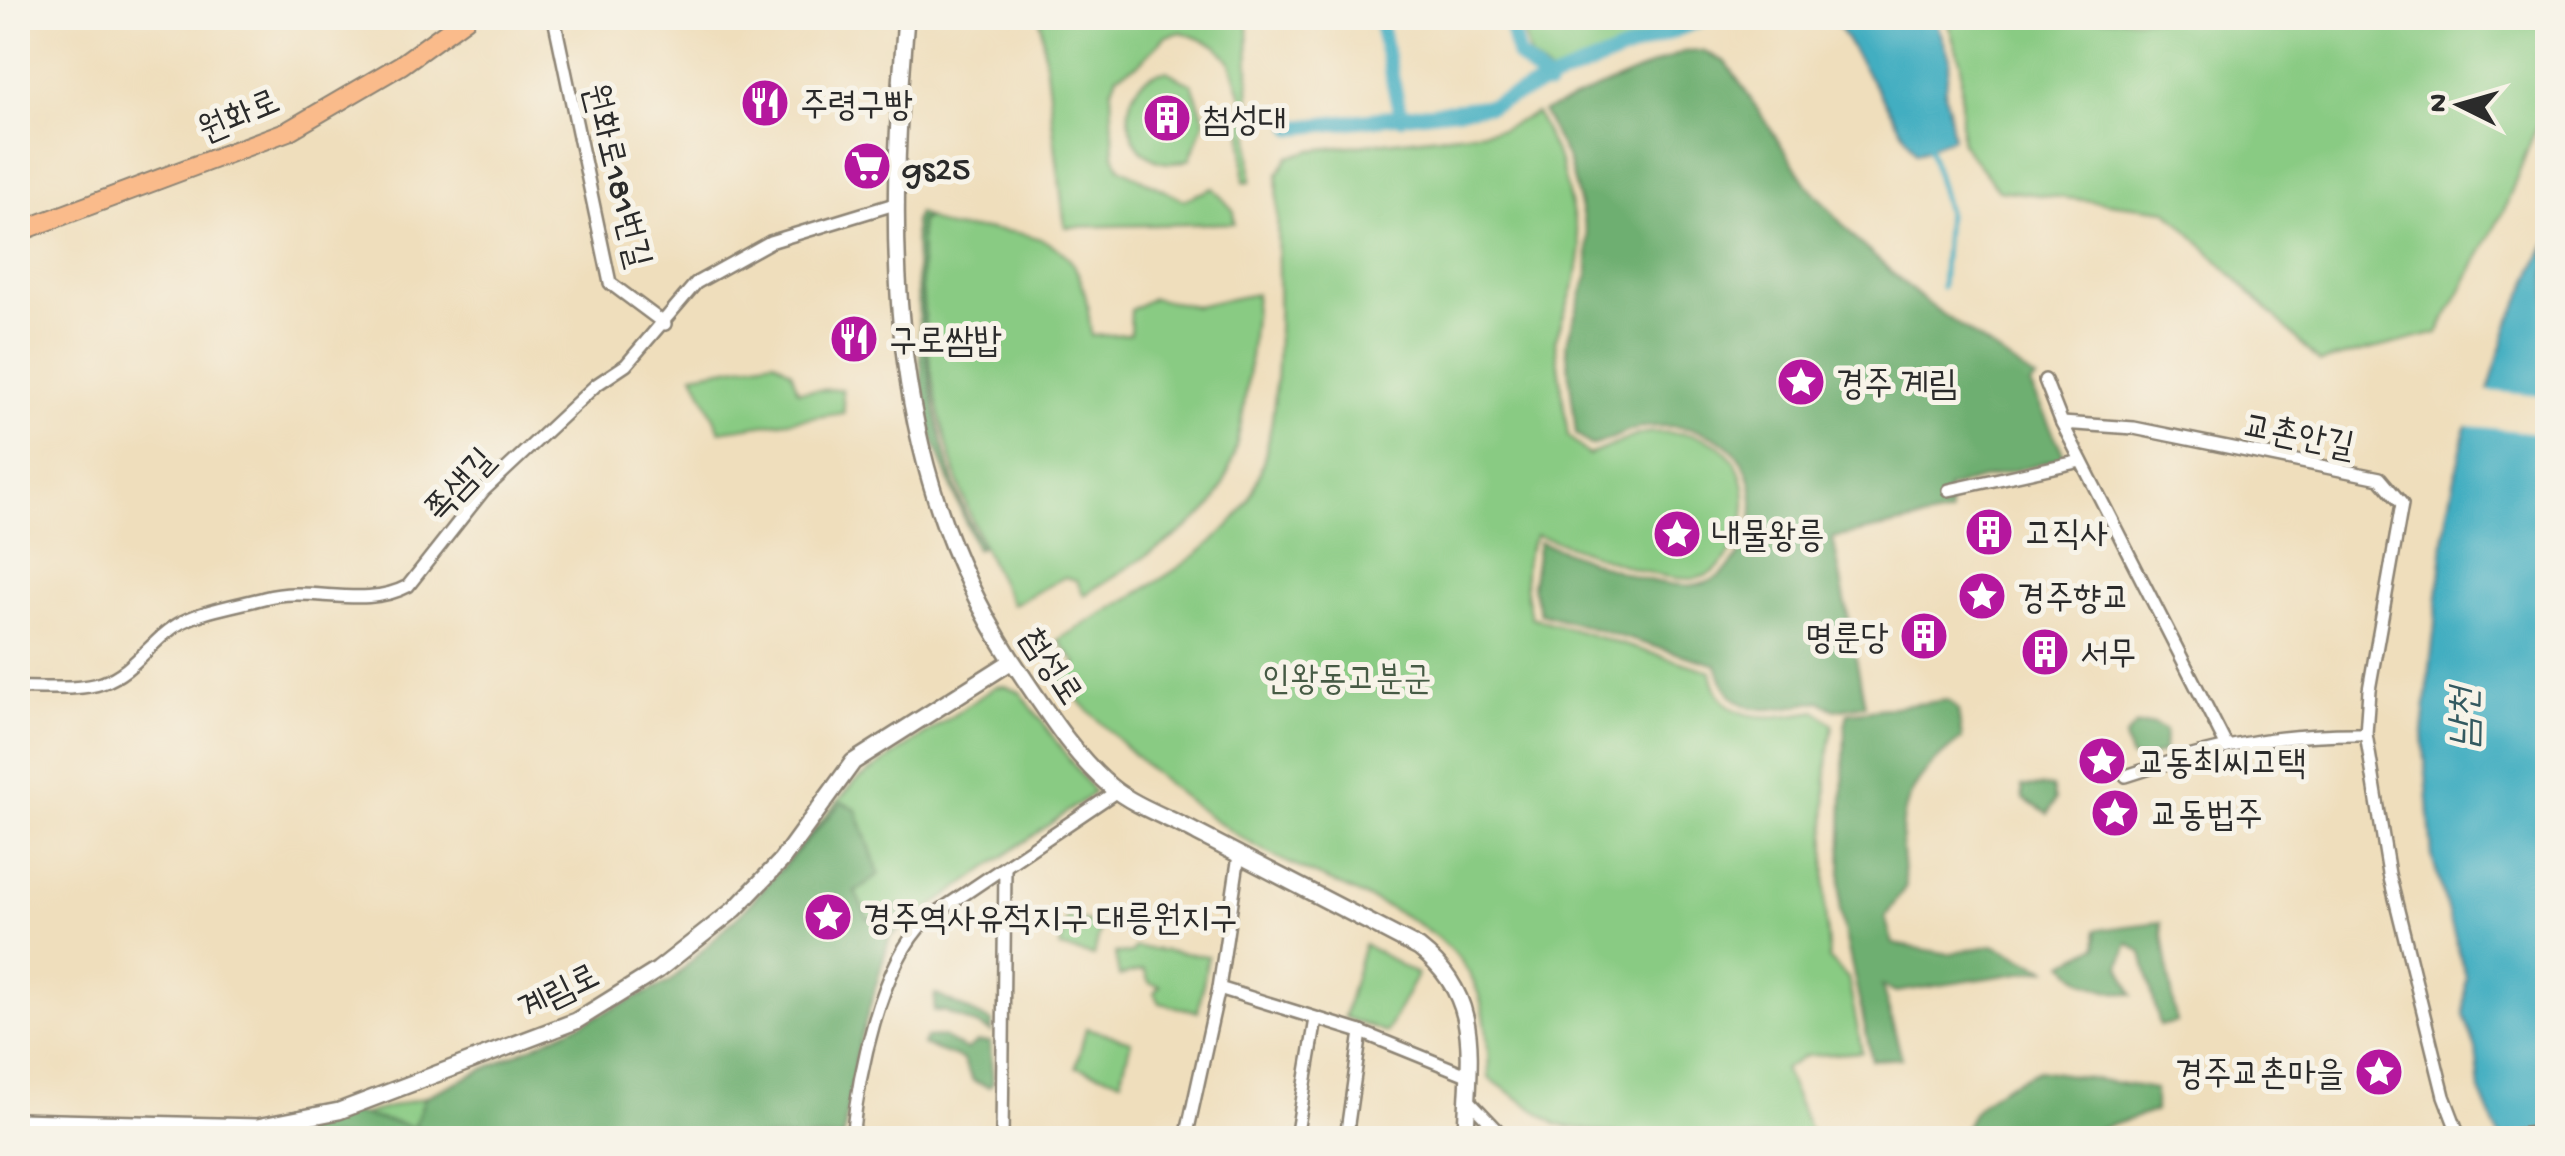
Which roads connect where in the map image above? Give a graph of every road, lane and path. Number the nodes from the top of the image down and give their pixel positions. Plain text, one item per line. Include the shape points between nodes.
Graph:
1 (466, 18) edge
2 (554, 18) edge
3 (906, 18) edge
4 (898, 203) junction
5 (18, 232) edge
6 (665, 324) junction
7 (2045, 380) dead end
8 (2062, 423) junction
9 (2081, 461) junction
10 (1949, 490) dead end
11 (1012, 661) junction
12 (18, 688) edge
13 (2366, 734) junction
14 (2226, 745) junction
15 (2126, 776) dead end
16 (1117, 791) junction
17 (1239, 855) junction
18 (1005, 868) junction
19 (1218, 988) junction
20 (1316, 1018) junction
21 (1361, 1032) junction
22 (1467, 1074) junction
23 (1467, 1098) junction
24 (18, 1121) edge
25 (2548, 1134) edge
26 (852, 1138) edge
27 (1002, 1138) edge
28 (1186, 1138) edge
29 (1296, 1138) edge
30 (1346, 1138) edge
31 (1466, 1138) edge
32 (1505, 1138) edge
33 (2460, 1138) edge
34 (2502, 1138) edge

1 - 5 main road, 원화로 via 288,131
2 - 6 street, 원화로181번길 via 610,283
3 - 4 street, 첨성로
4 - 6 street, 쪽샘길 via 740,256 696,282
4 - 11 street, 첨성로 via 899,334 926,474 958,564
6 - 12 street, 쪽샘길 via 483,491 408,586 367,598 266,598 181,623 100,684
7 - 8 street
8 - 9 street
8 - 13 street, 교촌안길 via 2134,428 2380,478 2402,504
9 - 10 street
9 - 14 street
11 - 16 street, 첨성로 via 1087,764
11 - 24 street, 계림로 via 853,762 780,861 735,909 658,970 576,1021 338,1112 257,1126
13 - 14 street via 2293,733
13 - 33 street, 교촌안길 via 2388,874
14 - 15 street
16 - 17 street, 첨성로
16 - 18 street
17 - 19 street
17 - 22 street, 첨성로 via 1442,966 1469,1021
18 - 26 street via 909,936 864,1068
18 - 27 street
19 - 20 street
19 - 28 street
20 - 21 street
20 - 29 street
21 - 22 street
21 - 30 street
22 - 23 street, 첨성로
23 - 31 street, 첨성로
23 - 32 street
25 - 34 street

